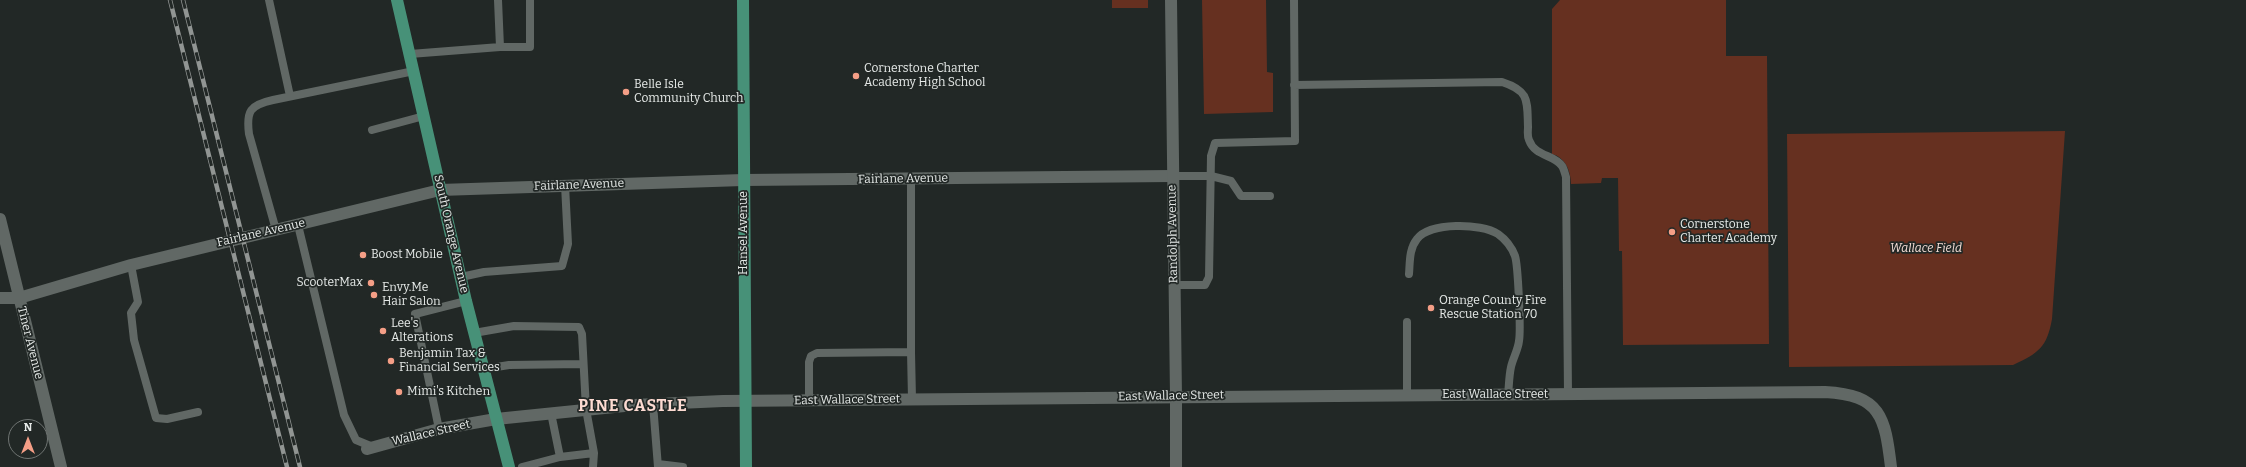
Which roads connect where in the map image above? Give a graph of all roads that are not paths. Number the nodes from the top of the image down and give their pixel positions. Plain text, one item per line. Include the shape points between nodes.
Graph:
1 (269, 0) edge
2 (397, 0) edge
3 (498, 0) edge
4 (530, 0) edge
5 (743, 0) edge
6 (1171, 0) edge
7 (1294, 0) edge
8 (500, 47) junction
9 (410, 54) junction
10 (414, 71) junction
11 (1294, 85) junction
12 (290, 96) junction
13 (424, 116) junction
14 (372, 130) dead end
15 (1172, 176) junction
16 (1211, 176) junction
17 (911, 179) junction
18 (743, 180) junction
19 (565, 185) junction
20 (440, 190) junction
21 (1270, 196) dead end
22 (0, 219) edge
23 (298, 225) junction
24 (276, 230) junction
25 (131, 265) junction
26 (1409, 274) dead end
27 (461, 277) junction
28 (1174, 286) junction
29 (0, 298) edge
30 (19, 298) junction
31 (466, 301) junction
32 (1407, 322) dead end
33 (474, 333) junction
34 (911, 352) junction
35 (582, 364) junction
36 (484, 369) junction
37 (1568, 394) junction
38 (1407, 395) junction
39 (1508, 395) junction
40 (1176, 396) junction
41 (912, 399) junction
42 (745, 401) junction
43 (809, 401) junction
44 (653, 404) junction
45 (586, 409) junction
46 (198, 412) dead end
47 (551, 413) junction
48 (496, 419) junction
49 (438, 429) junction
50 (370, 448) joint
51 (594, 453) junction
52 (560, 457) junction
53 (658, 465) edge
54 (61, 467) edge
55 (509, 467) edge
56 (522, 467) edge
57 (593, 467) edge
58 (682, 467) edge
59 (746, 467) edge
60 (1176, 467) edge
61 (1891, 467) edge

1 - 12 lane
2 - 9 main road, South Orange Avenue
3 - 8 lane
4 - 8 lane via 530,47
5 - 18 main road, Hansel Avenue
6 - 15 street, Randolph Avenue
7 - 11 lane
8 - 9 lane
9 - 10 main road, South Orange Avenue
10 - 12 lane
10 - 13 main road, South Orange Avenue
11 - 16 lane via 1295,141 1215,143 1211,156
11 - 37 lane via 1502,82 1516,86 1524,94 1527,101 1528,139 1533,148 1563,166 1566,178
12 - 24 lane via 260,103 252,108 247,120
13 - 14 lane
13 - 20 main road, South Orange Avenue
15 - 16 lane
15 - 17 street, Fairlane Avenue
15 - 28 street, Randolph Avenue
16 - 21 lane via 1231,181 1241,196
16 - 28 lane via 1209,277 1205,285
17 - 18 street, Fairlane Avenue
17 - 34 lane
18 - 19 street, Fairlane Avenue
18 - 42 main road, Hansel Avenue
19 - 20 street, Fairlane Avenue
19 - 27 lane via 568,244 562,266 484,272
20 - 23 street, Fairlane Avenue
20 - 27 main road, South Orange Avenue
22 - 30 street, Tiner Avenue
23 - 24 street, Fairlane Avenue
23 - 50 lane via 344,415 356,440
24 - 25 street, Fairlane Avenue
25 - 30 street, Fairlane Avenue
25 - 46 lane via 138,302 131,313 134,340 156,418 167,419
26 - 39 lane via 1412,246 1424,233 1439,228 1472,226 1497,234 1505,241 1517,264 1519,340 1510,368
27 - 31 main road, South Orange Avenue
28 - 40 street, Randolph Avenue
29 - 30 street, Fairlane Avenue
30 - 54 street, Tiner Avenue
31 - 33 main road, South Orange Avenue
31 - 49 lane via 415,314
32 - 38 lane
33 - 35 lane via 514,326 575,326 581,330
33 - 36 main road, South Orange Avenue
34 - 41 lane
34 - 43 lane via 817,353 811,356 809,362
35 - 36 lane via 509,365
35 - 45 lane
36 - 48 main road, South Orange Avenue
37 - 39 street, East Wallace Street
37 - 61 street, East Wallace Street via 1847,393 1864,400 1876,410 1888,438
38 - 39 street, East Wallace Street
38 - 40 street, East Wallace Street
40 - 41 street, East Wallace Street
40 - 60 street, Randolph Avenue
41 - 43 street, East Wallace Street
42 - 43 street, East Wallace Street
42 - 44 street, East Wallace Street
42 - 59 main road, Hansel Avenue
44 - 45 street, East Wallace Street
44 - 53 lane
45 - 47 street, East Wallace Street
45 - 51 lane
47 - 48 street, East Wallace Street
47 - 52 lane
48 - 49 street, Wallace Street
48 - 55 main road, South Orange Avenue
49 - 50 street, Wallace Street
51 - 52 lane
51 - 57 lane
52 - 56 lane
53 - 58 lane

